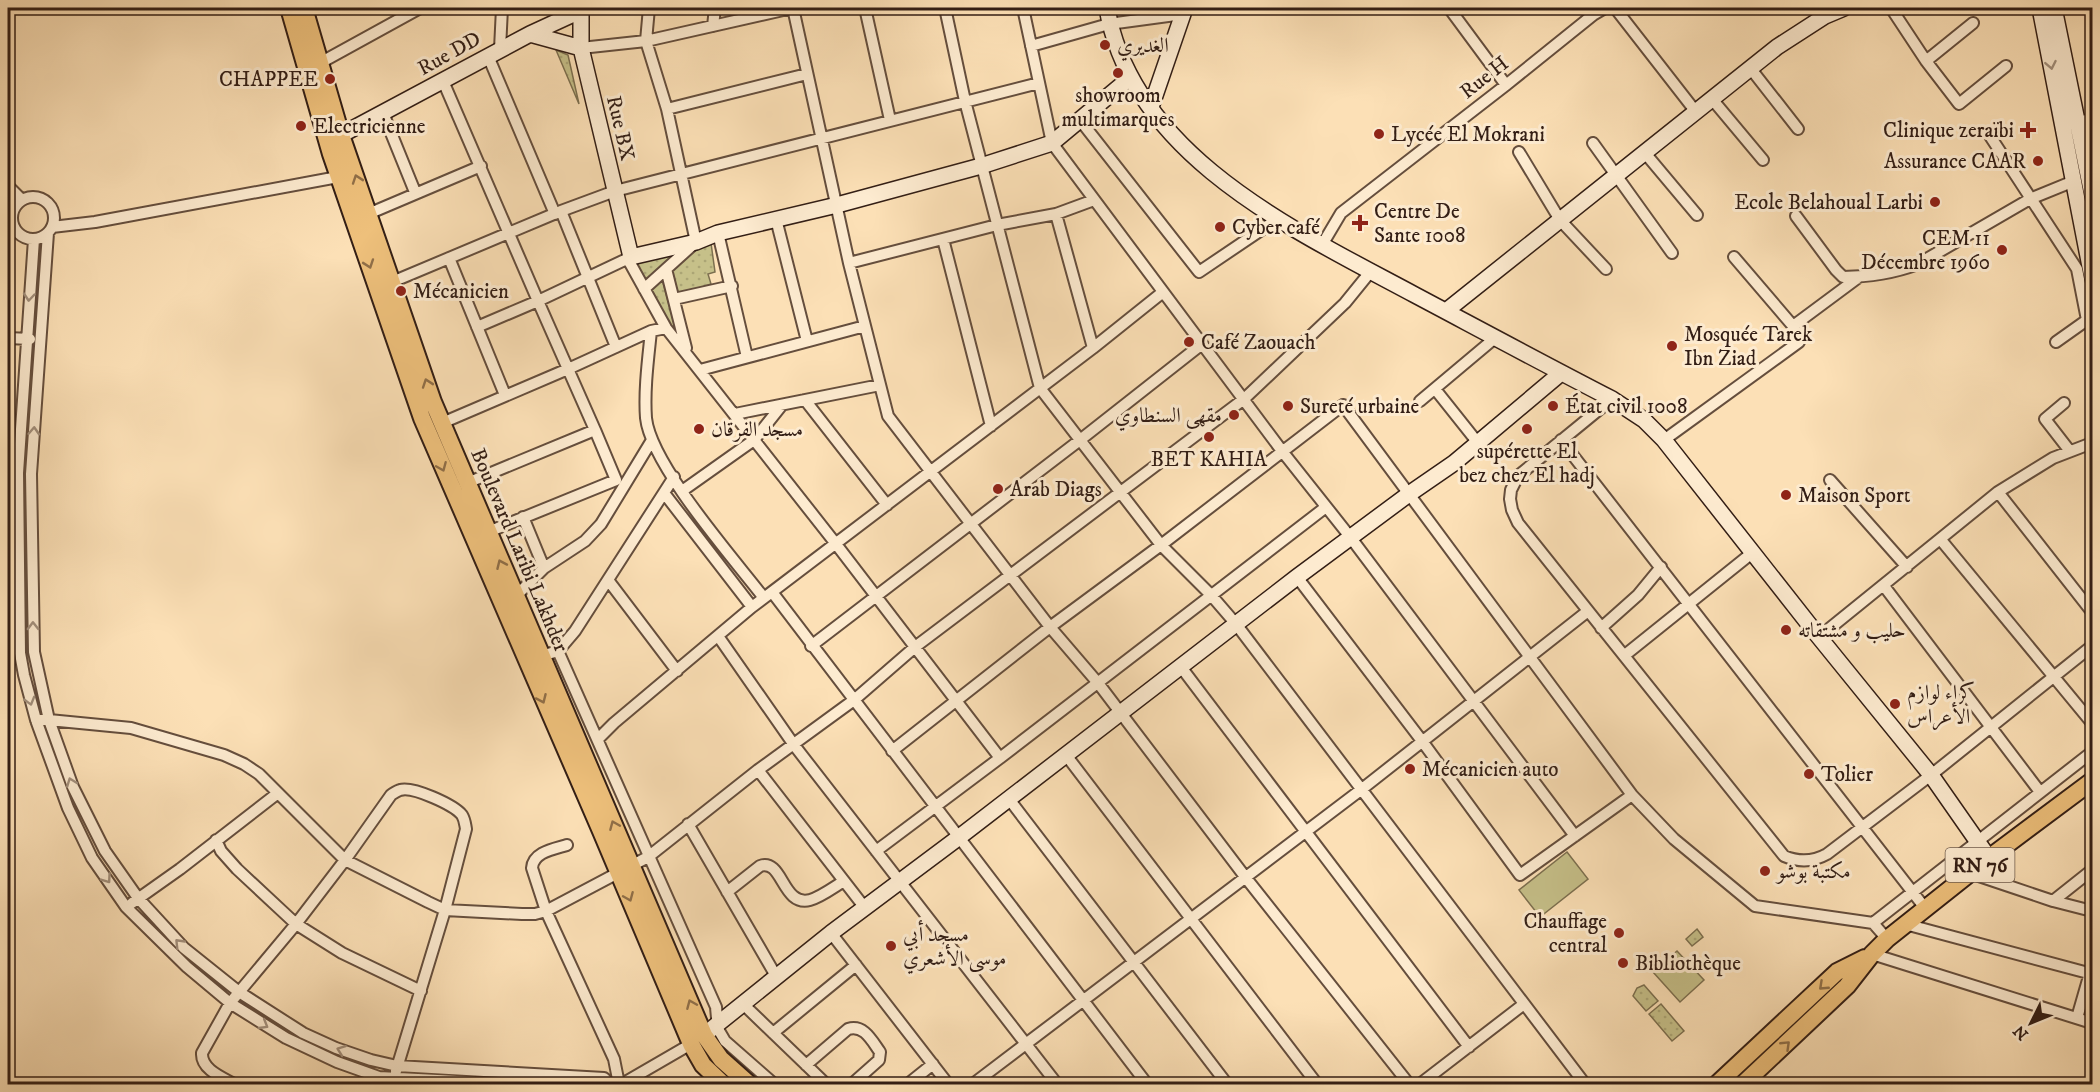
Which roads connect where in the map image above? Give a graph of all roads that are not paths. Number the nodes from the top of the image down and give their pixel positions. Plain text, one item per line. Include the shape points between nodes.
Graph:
1 (288, 8) edge
2 (304, 8) edge
3 (420, 8) edge
4 (502, 8) edge
5 (649, 8) edge
6 (715, 8) edge
7 (792, 8) edge
8 (865, 8) edge
9 (945, 8) edge
10 (1023, 8) edge
11 (1107, 8) edge
12 (1146, 8) edge
13 (1449, 8) edge
14 (1605, 8) edge
15 (1615, 8) edge
16 (1844, 8) edge
17 (1891, 8) edge
18 (2040, 8) edge
19 (2054, 8) edge
20 (581, 9) edge
21 (1184, 11) edge
22 (1590, 11) edge
23 (404, 12) edge
24 (1146, 21) junction
25 (1973, 23) dead end
26 (1109, 24) junction
27 (713, 26) junction
28 (530, 34) junction
29 (646, 41) junction
30 (1031, 46) junction
31 (581, 48) junction
32 (494, 53) junction
33 (1926, 62) junction
34 (320, 63) junction
35 (2006, 66) dead end
36 (1751, 69) junction
37 (807, 74) junction
38 (1130, 78) junction
39 (443, 81) junction
40 (1039, 83) junction
41 (1506, 86) junction
42 (1712, 99) junction
43 (965, 102) junction
44 (1151, 107) junction
45 (667, 109) junction
46 (1696, 112) junction
47 (383, 113) junction
48 (890, 120) junction
49 (1080, 120) junction
50 (2085, 120) edge
51 (1798, 129) dead end
52 (1990, 136) dead end
53 (334, 138) junction
54 (823, 139) junction
55 (1052, 143) junction
56 (1593, 143) dead end
57 (1519, 152) dead end
58 (1645, 153) junction
59 (1763, 160) dead end
60 (481, 166) junction
61 (981, 166) junction
62 (681, 175) junction
63 (1615, 175) junction
64 (339, 177) junction
65 (2074, 181) junction
66 (8, 186) edge
67 (615, 191) junction
68 (416, 192) junction
69 (2092, 194) edge
70 (2030, 199) junction
71 (22, 200) junction
72 (1094, 200) junction
73 (837, 205) junction
74 (10, 212) edge
75 (558, 213) junction
76 (368, 214) junction
77 (1056, 214) junction
78 (1697, 215) dead end
79 (1796, 216) dead end
80 (1279, 218) junction
81 (776, 219) junction
82 (1560, 220) junction
83 (997, 225) junction
84 (50, 230) junction
85 (509, 233) junction
86 (718, 233) junction
87 (34, 239) junction
88 (943, 239) junction
89 (696, 242) junction
90 (1322, 245) junction
91 (1672, 253) dead end
92 (631, 257) junction
93 (1734, 257) dead end
94 (449, 258) junction
95 (849, 263) junction
96 (1606, 269) dead end
97 (666, 270) junction
98 (1371, 271) junction
99 (2087, 272) edge
100 (1859, 277) junction
101 (587, 278) junction
102 (392, 282) junction
103 (732, 285) junction
104 (644, 289) junction
105 (1163, 292) junction
106 (674, 299) junction
107 (538, 301) junction
108 (1446, 311) junction
109 (2090, 320) edge
110 (865, 326) junction
111 (1793, 326) junction
112 (477, 327) junction
113 (666, 328) junction
114 (651, 331) junction
115 (8, 338) edge
116 (1495, 338) junction
117 (26, 339) junction
118 (39, 340) junction
119 (807, 341) junction
120 (2056, 342) dead end
121 (1202, 344) junction
122 (616, 347) junction
123 (1093, 348) junction
124 (687, 354) junction
125 (747, 357) junction
126 (568, 369) junction
127 (700, 370) junction
128 (1561, 373) junction
129 (880, 385) junction
130 (1040, 388) junction
131 (1435, 389) junction
132 (506, 395) junction
133 (1244, 399) junction
134 (1612, 399) junction
135 (805, 400) junction
136 (1420, 401) dead end
137 (2064, 403) dead end
138 (782, 405) junction
139 (735, 414) junction
140 (442, 423) junction
141 (991, 426) junction
142 (595, 430) junction
143 (652, 440) junction
144 (754, 440) junction
145 (1080, 440) junction
146 (1562, 440) junction
147 (1665, 440) junction
148 (1478, 442) junction
149 (2092, 443) edge
150 (2069, 450) junction
151 (1282, 451) junction
152 (932, 471) junction
153 (13, 472) edge
154 (31, 474) junction
155 (674, 477) junction
156 (1830, 480) dead end
157 (467, 483) junction
158 (682, 491) junction
159 (1122, 492) junction
160 (1998, 492) junction
161 (664, 493) junction
162 (1408, 494) junction
163 (887, 505) junction
164 (1326, 507) junction
165 (523, 517) junction
166 (971, 524) junction
167 (488, 532) junction
168 (1351, 538) junction
169 (1941, 540) junction
170 (836, 544) junction
171 (1161, 545) junction
172 (1752, 553) junction
173 (1661, 567) junction
174 (1907, 567) junction
175 (544, 568) junction
176 (1010, 575) junction
177 (1297, 577) junction
178 (608, 580) junction
179 (1884, 586) junction
180 (768, 595) junction
181 (875, 596) junction
182 (1211, 596) junction
183 (515, 597) junction
184 (1689, 603) junction
185 (752, 607) junction
186 (1588, 611) junction
187 (2092, 612) edge
188 (1236, 624) junction
189 (1050, 627) junction
190 (1601, 628) junction
191 (718, 636) junction
192 (1819, 637) junction
193 (811, 646) junction
194 (2092, 646) edge
195 (915, 647) junction
196 (558, 651) junction
197 (1625, 655) junction
198 (541, 656) junction
199 (1529, 658) junction
200 (1181, 667) junction
201 (676, 671) junction
202 (2054, 676) junction
203 (1098, 682) junction
204 (956, 699) junction
205 (854, 700) junction
206 (1474, 701) junction
207 (1122, 713) junction
208 (36, 720) junction
209 (49, 720) junction
210 (2092, 723) edge
211 (1990, 726) junction
212 (598, 739) junction
213 (1422, 741) junction
214 (794, 745) junction
215 (892, 751) junction
216 (2092, 752) edge
217 (1066, 755) junction
218 (1000, 758) junction
219 (758, 770) junction
220 (1931, 775) junction
221 (2092, 780) edge
222 (1362, 789) junction
223 (2040, 792) junction
224 (278, 793) junction
225 (1632, 795) junction
226 (1009, 800) junction
227 (935, 807) junction
228 (688, 824) junction
229 (1862, 827) junction
230 (1306, 832) junction
231 (1575, 836) junction
232 (958, 838) junction
233 (216, 840) junction
234 (1977, 841) junction
235 (567, 845) dead end
236 (876, 851) junction
237 (648, 856) junction
238 (1989, 858) junction
239 (345, 860) junction
240 (625, 869) junction
241 (2092, 870) edge
242 (1970, 873) junction
243 (1246, 878) junction
244 (844, 881) junction
245 (899, 881) junction
246 (1912, 891) junction
247 (727, 892) junction
248 (138, 898) junction
249 (2053, 901) junction
250 (126, 907) junction
251 (865, 908) junction
252 (1925, 908) junction
253 (445, 910) junction
254 (546, 911) junction
255 (2092, 911) edge
256 (1191, 920) junction
257 (1873, 923) junction
258 (296, 924) junction
259 (1905, 924) junction
260 (831, 933) junction
261 (1887, 939) junction
262 (1872, 954) junction
263 (1135, 962) junction
264 (856, 965) junction
265 (2092, 971) edge
266 (776, 976) junction
267 (421, 991) junction
268 (239, 992) junction
269 (1083, 1001) junction
270 (230, 1003) junction
271 (743, 1004) junction
272 (1524, 1004) junction
273 (2077, 1018) junction
274 (2092, 1023) edge
275 (772, 1033) junction
276 (704, 1035) junction
277 (1027, 1044) junction
278 (1469, 1047) junction
279 (383, 1064) junction
280 (933, 1064) junction
281 (806, 1065) junction
282 (397, 1066) junction
283 (378, 1081) edge
284 (393, 1082) edge
285 (234, 1084) edge
286 (513, 1084) edge
287 (610, 1084) edge
288 (621, 1084) edge
289 (723, 1084) edge
290 (749, 1084) edge
291 (774, 1084) edge
292 (826, 1084) edge
293 (852, 1084) edge
294 (908, 1084) edge
295 (948, 1084) edge
296 (973, 1084) edge
297 (1057, 1084) edge
298 (1147, 1084) edge
299 (1227, 1084) edge
300 (1317, 1084) edge
301 (1409, 1084) edge
302 (1419, 1084) edge
303 (1585, 1084) edge
304 (1717, 1084) edge
305 (1743, 1084) edge

1 - 53 main road, Boulevard Laribi Lakhder
2 - 34 main road, Boulevard Laribi Lakhder
3 - 23 street
4 - 32 street
5 - 29 street
6 - 27 street
7 - 27 street
7 - 37 street
8 - 48 street
9 - 43 street
10 - 30 street
11 - 26 street
12 - 24 street
13 - 41 street
14 - 22 street, Rue H
15 - 46 street
16 - 36 street via 1777,47
17 - 33 street
18 -> 65 street
19 - 50 street
20 - 28 street, Rue DD
20 - 31 street, Rue BX
21 - 24 street
21 - 44 street
22 - 41 street, Rue H
23 - 34 street
24 - 26 street
25 - 33 street
26 - 30 street
26 - 38 street
27 - 29 street
28 - 31 street
28 - 32 street, Rue DD
29 - 31 street
29 - 45 street
30 - 40 street
31 - 67 street, Rue BX
32 - 39 street, Rue DD
32 - 75 street
33 - 35 street via 1959,104
34 - 53 main road, Boulevard Laribi Lakhder
36 - 42 street
36 - 51 street
37 - 45 street
37 - 54 street
38 - 44 street
38 - 49 street
39 - 47 street, Rue DD
39 - 60 street
40 - 43 street
40 - 55 street
41 - 90 street, Rue H via 1341,213
42 - 46 street
42 - 59 street
43 - 48 street
43 - 61 street
44 - 80 street via 1171,135 1236,192
45 - 62 street
46 - 58 street
47 - 53 street, Rue DD
47 - 68 street
48 - 54 street
49 - 55 street
49 - 80 street via 1199,272
50 - 69 street
52 - 70 street
53 - 64 main road, Boulevard Laribi Lakhder
76 -> 53 main road, Boulevard Laribi Lakhder
54 - 62 street
54 - 73 street
55 - 61 street
55 - 72 street
56 - 63 street
57 - 82 street
58 - 63 street
58 - 78 street
60 - 68 street
60 - 85 street
61 - 73 street
61 - 83 street
62 - 67 street
62 - 89 street
63 - 82 street
63 - 91 street
64 - 84 street
64 -> 240 main road, Boulevard Laribi Lakhder via 435,452
65 - 70 street
65 - 99 street
66 - 71 street
67 - 75 street
67 - 92 street, Rue BX
68 - 76 street
70 - 99 street
70 - 100 street via 1918,264
71 - 74 street
71 - 84 street via 33,197 49,204 54,215
72 - 77 street
72 - 105 street
73 - 81 street
73 - 95 street
74 - 87 street via 18,232
75 - 85 street
75 - 101 street
76 - 102 main road, Boulevard Laribi Lakhder
77 - 83 street
77 - 123 street
79 - 100 street via 1843,277
80 - 90 street
81 - 86 street
81 - 119 street
82 - 96 street
82 - 108 street
83 - 88 street
83 - 130 street
84 - 87 street
84 - 118 street
85 - 94 street
85 - 107 street
86 - 89 street
86 - 103 street
87 -> 117 street
88 - 95 street
88 - 141 street
89 - 92 street
89 - 97 street
90 - 98 street
92 - 101 street
92 - 104 street
93 - 111 street
94 - 102 street
94 - 112 street
95 - 110 street
97 - 104 street
97 - 106 street
98 - 108 street
98 - 133 street via 1345,303
99 - 109 street
100 - 111 street
101 - 107 street
101 - 122 street
140 -> 102 main road, Boulevard Laribi Lakhder
103 - 106 street
103 - 125 street
104 - 113 street
105 - 121 street
105 - 123 street
106 - 124 street
107 - 112 street
107 - 126 street
108 - 116 street
109 - 120 street
110 - 119 street
110 - 129 street
111 - 147 street via 1801,337 1799,342
112 - 132 street
113 - 114 street
113 - 124 street
114 - 122 street
114 - 143 street via 646,420
115 - 117 street
116 - 128 street
116 - 131 street
117 - 118 street
117 - 153 street
154 -> 118 street
119 - 125 street
121 - 133 street
121 - 145 street
122 - 126 street
123 - 130 street
124 - 127 street
125 - 127 street
126 - 132 street
126 - 142 street
127 - 139 street
128 - 134 street
128 - 148 street
129 - 135 street
129 - 152 street via 888,416
130 - 141 street
130 - 145 street
131 - 136 street
131 - 148 street
132 - 140 street
133 - 151 street
133 - 159 street
134 - 146 street
134 - 147 street
135 - 138 street
135 - 163 street
137 - 150 street via 2045,419
138 - 139 street
138 - 144 street
139 - 144 street
140 - 157 main road, Boulevard Laribi Lakhder
141 - 152 street
142 - 157 street
142 - 165 street via 616,480
143 - 155 street
143 - 175 street via 601,524 585,541
144 - 158 street
144 - 170 street
145 - 159 street
145 - 166 street
146 - 173 street
146 - 186 street via 1518,476 1510,504 1518,523
147 - 172 street
148 - 162 street
149 - 150 street
150 - 160 street
151 - 162 street via 1343,405
151 - 164 street
151 - 171 street
152 - 163 street
152 - 166 street
153 - 154 street
153 -> 208 street via 20,653
209 -> 154 street via 34,652
155 - 158 street
155 - 161 street
156 - 174 street
157 - 167 main road, Boulevard Laribi Lakhder
158 - 180 street
159 - 171 street
159 - 176 street
160 - 169 street
160 - 187 street
161 - 178 street
161 - 185 street
162 - 168 street
162 - 199 street
163 - 170 street
164 - 168 street
164 - 182 street
165 - 167 street
165 - 175 street
166 - 176 street
166 - 181 street
183 -> 167 main road, Boulevard Laribi Lakhder
168 - 177 street
168 - 206 street
169 - 174 street
169 - 202 street
170 - 180 street
170 - 181 street
171 - 182 street
171 - 189 street
172 - 184 street
172 - 192 street
173 - 184 street
173 - 190 street via 1638,595
174 - 179 street
175 - 183 street
176 - 189 street
176 - 195 street
177 - 188 street
177 - 213 street
178 - 196 street
178 - 201 street
179 - 192 street
179 - 211 street
180 - 185 street
180 - 193 street
181 - 193 street
181 - 195 street
182 - 188 street
182 - 203 street
183 - 198 main road, Boulevard Laribi Lakhder
184 - 197 street
184 - 229 street
185 - 191 street
186 - 190 street
186 - 199 street
188 - 200 street
188 - 222 street
189 - 203 street
189 - 204 street
190 - 197 street
191 - 201 street
191 - 214 street
192 - 220 street
193 - 205 street
194 - 202 street
195 - 204 street
195 - 205 street
196 - 198 street
196 - 212 street
197 - 229 street via 1784,856 1799,861 1821,858
240 -> 198 main road, Boulevard Laribi Lakhder
199 - 206 street
199 - 225 street
200 - 207 street
200 - 230 street
201 - 212 street
202 - 210 street
202 - 211 street
203 - 207 street
203 - 218 street
204 - 215 street
204 - 218 street
205 - 214 street
205 - 215 street
206 - 213 street
206 - 231 street
207 - 217 street
207 - 243 street
208 - 209 street
208 -> 250 street via 68,808 92,858
209 - 224 street via 131,728 224,755 252,769
248 -> 209 street via 85,814
211 - 220 street
211 - 223 street
212 - 237 street
213 - 222 street
213 - 231 street via 1520,875
214 - 219 street
214 - 236 street
215 - 227 street
216 - 223 street
217 - 226 street
217 - 256 street
218 - 227 street
219 - 228 street
219 - 244 street
220 - 229 street
220 - 234 street
221 - 238 main road, RN 76
222 - 230 street
222 - 272 street
223 - 234 street
224 - 233 street
224 - 239 street
225 - 231 street
225 - 257 street via 1674,839 1755,906
226 - 232 street
226 - 263 street
227 - 232 street
227 - 236 street
228 - 237 street
228 - 247 street
229 - 246 street
230 - 243 street
230 - 278 street
232 - 245 street
232 - 269 street
233 - 248 street
233 - 258 street via 237,869
234 - 238 street
234 - 246 street
235 - 254 street via 533,860
236 - 245 street
237 - 240 street
237 - 276 street via 716,1007
238 - 242 main road, RN 76
239 - 253 street
239 - 253 street via 391,795 411,790 440,800 460,813 466,830
239 - 258 street
240 - 254 street
240 - 276 main road, Boulevard Laribi Lakhder
241 - 249 street
242 - 249 street
242 - 252 main road, RN 76
243 - 256 street
243 - 301 street
244 - 247 street via 810,900 798,900 772,866 766,864
244 - 251 street
245 - 251 street
245 - 277 street
246 - 252 street
246 - 257 street
247 - 266 street
248 - 250 street
268 -> 248 street via 184,948
249 - 255 street
250 - 270 street
251 - 260 street
252 - 259 main road, RN 76
253 - 254 street via 522,914
253 - 267 street
254 - 288 street via 614,1059
256 - 263 street
256 - 300 street
257 - 261 street
258 - 267 street via 342,953
258 - 268 street
259 - 261 main road, RN 76
259 - 265 street
260 - 264 street
260 - 266 street
261 - 262 main road, RN 76
262 - 273 street
262 -> 304 main road, RN 76 via 1837,972
305 -> 262 main road, RN 76 via 1847,986
263 - 269 street
263 - 299 street
264 - 275 street
264 - 280 street
265 - 273 street
266 - 271 street
267 - 282 street
268 - 270 street
279 -> 268 street via 303,1033
269 - 277 street
269 - 298 street
270 -> 283 street via 286,1038
270 - 285 street via 202,1053 202,1060
271 - 275 street
271 - 276 street
272 - 278 street
272 - 303 street
273 - 274 street
275 - 281 street
276 - 288 street
276 - 289 main road, Boulevard Laribi Lakhder via 703,1065
276 - 290 main road, Boulevard Laribi Lakhder via 721,1059
276 - 291 street via 720,1034
277 - 296 street
277 - 297 street
278 - 302 street
279 - 282 street
279 - 283 street
280 - 294 street
280 - 295 street
281 - 292 street
281 - 293 street via 848,1029 862,1029 880,1056
282 - 284 street
282 - 287 street via 604,1078
283 - 284 street
284 - 286 street

